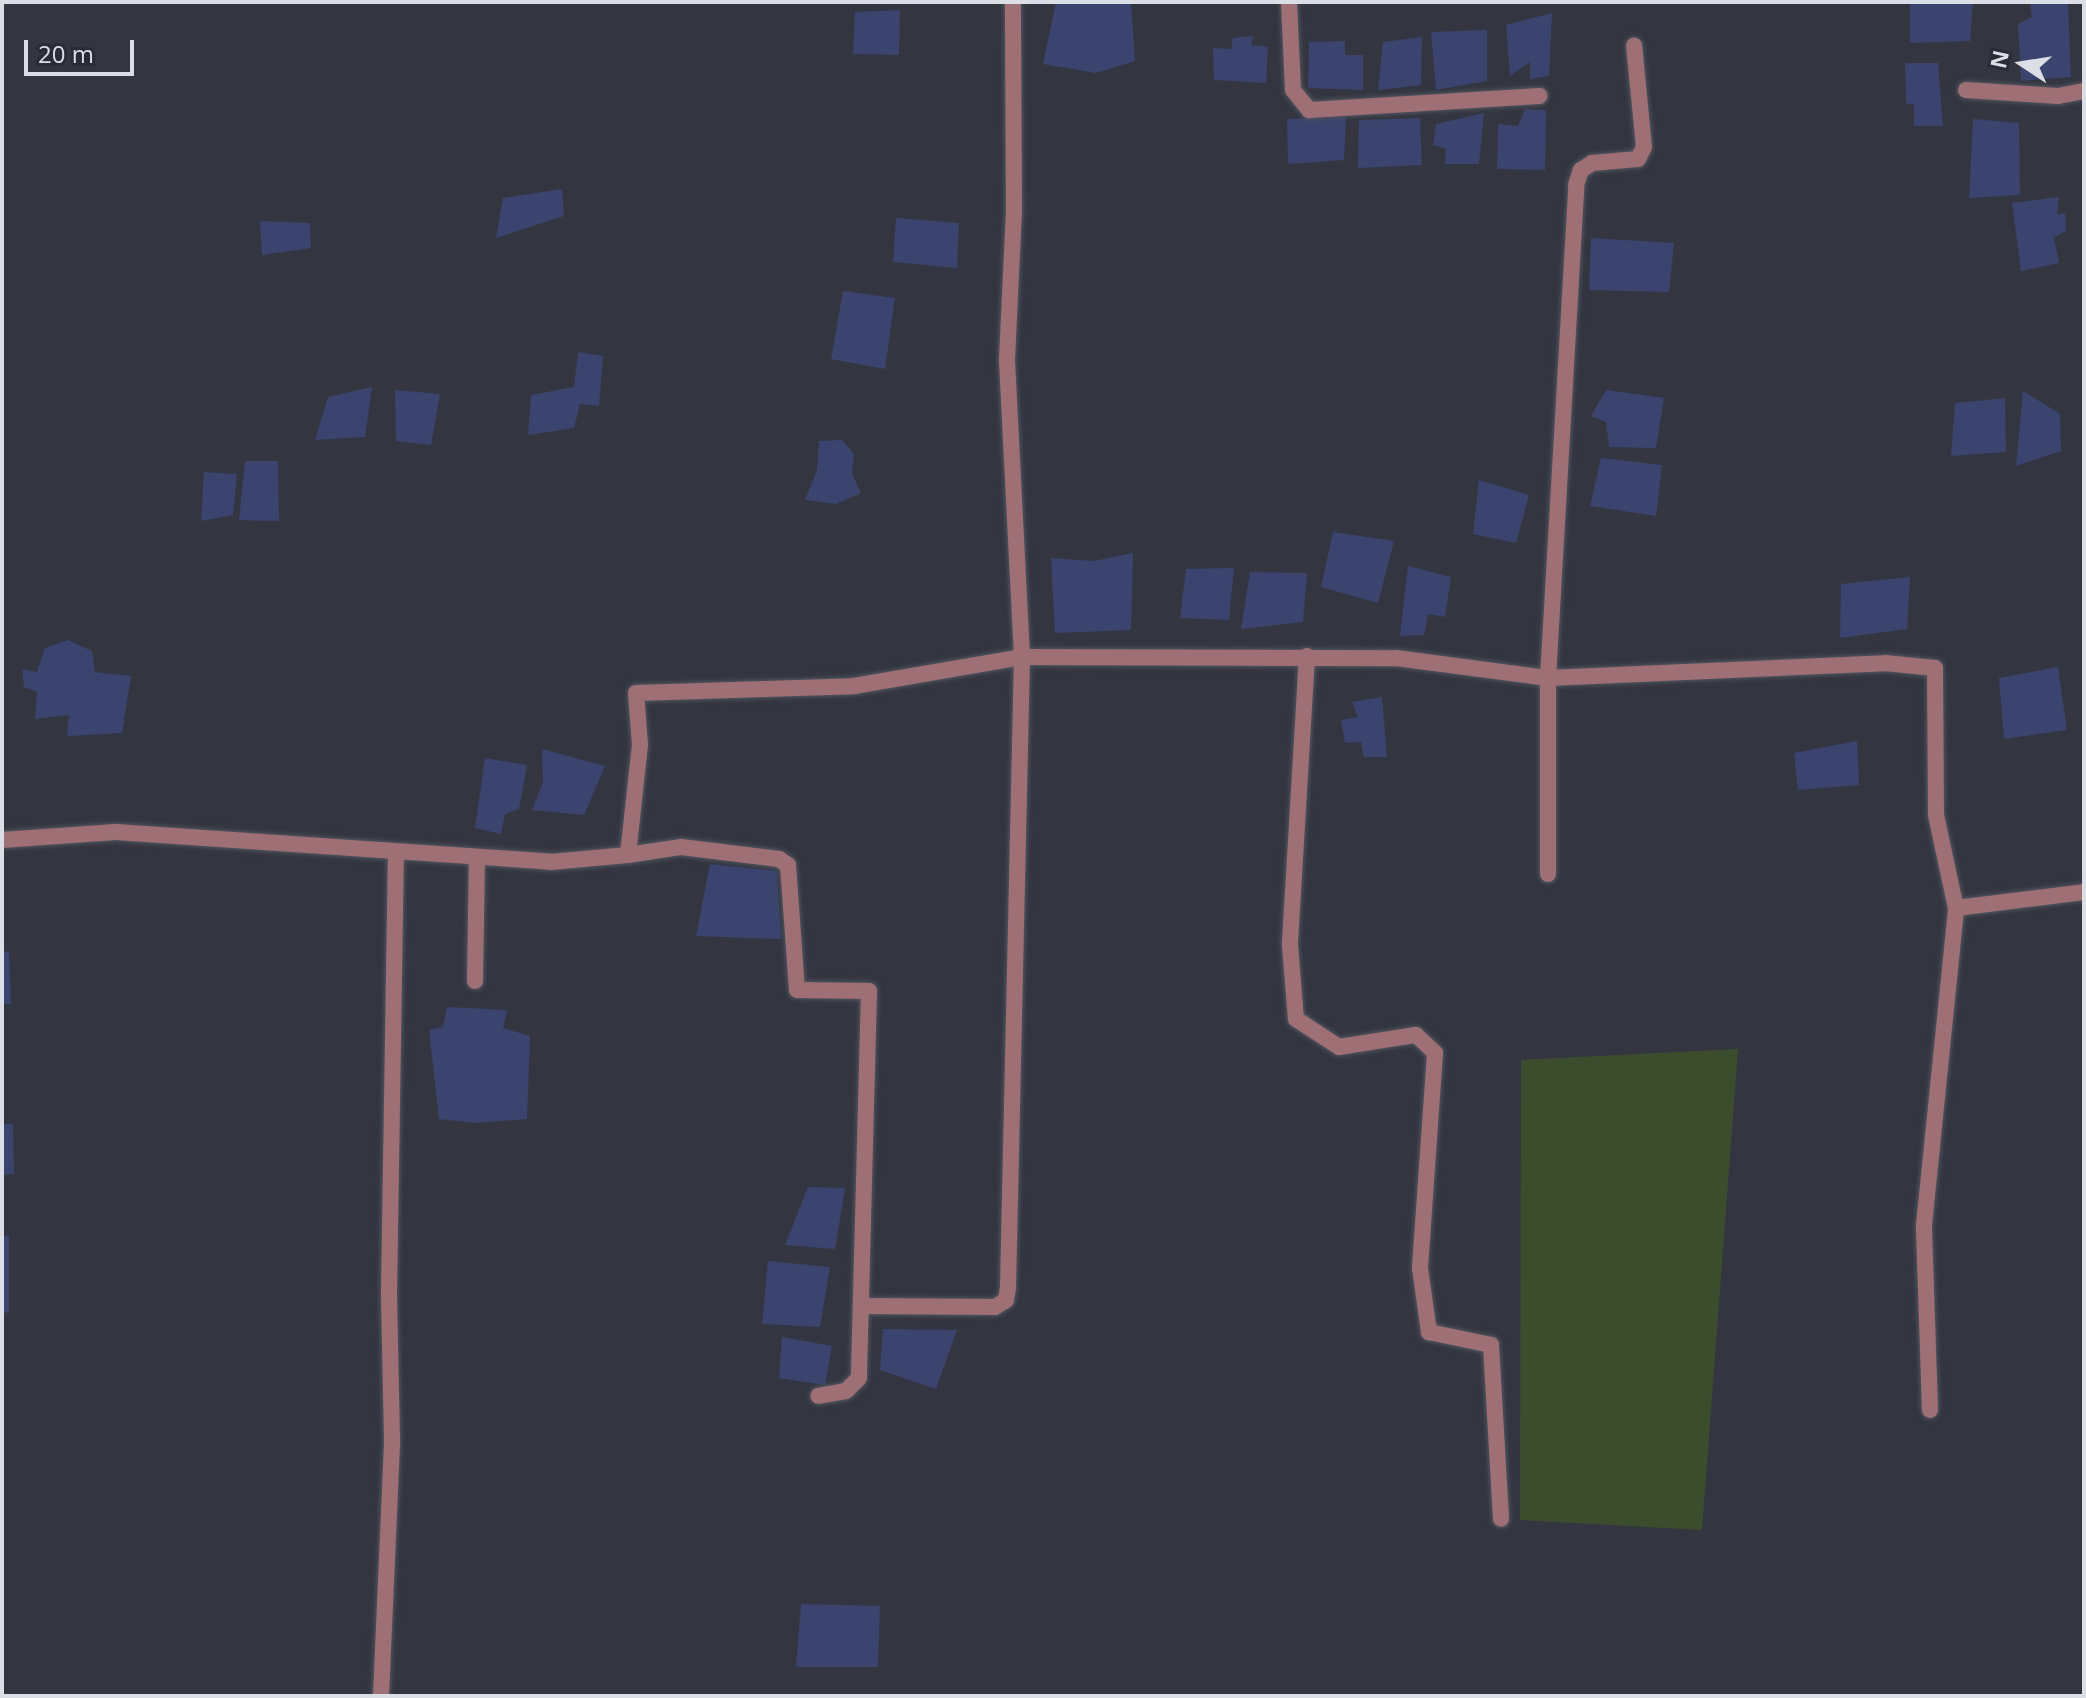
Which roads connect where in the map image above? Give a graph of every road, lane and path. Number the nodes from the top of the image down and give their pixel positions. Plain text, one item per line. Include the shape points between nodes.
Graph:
1 (1013, 2) edge
2 (1289, 2) edge
3 (1634, 45) dead end
4 (1966, 90) dead end
5 (2084, 91) edge
6 (1540, 96) dead end
7 (1307, 656) junction
8 (1022, 657) junction
9 (1548, 678) junction
10 (2, 840) edge
11 (396, 852) junction
12 (628, 855) junction
13 (477, 857) junction
14 (1548, 874) dead end
15 (2084, 892) edge
16 (1956, 908) junction
17 (475, 981) dead end
18 (862, 1306) junction
19 (818, 1396) dead end
20 (1930, 1410) dead end
21 (1501, 1519) dead end
22 (381, 1696) edge

1 - 8 street via 1014,213 1007,359
2 - 6 street via 1293,90 1309,110
3 - 9 street via 1644,147 1638,159 1592,163 1581,170 1576,185
4 - 5 street via 2058,96
7 - 8 street
7 - 9 street via 1396,658
7 - 21 street via 1290,945 1296,1019 1339,1047 1416,1035 1435,1053 1420,1268 1429,1332 1491,1345
8 - 12 street via 854,686 636,693 640,745
8 - 18 street via 1006,1300 995,1307
9 - 14 street
9 - 16 street via 1885,663 1935,668 1936,815
10 - 11 street via 116,832
11 - 13 street
11 - 22 street via 392,1439
12 - 13 street via 551,862
12 - 18 street via 681,847 779,859 788,865 797,990 869,991
13 - 17 street
15 - 16 street
16 - 20 street via 1924,1225
18 - 19 street via 859,1378 846,1391

